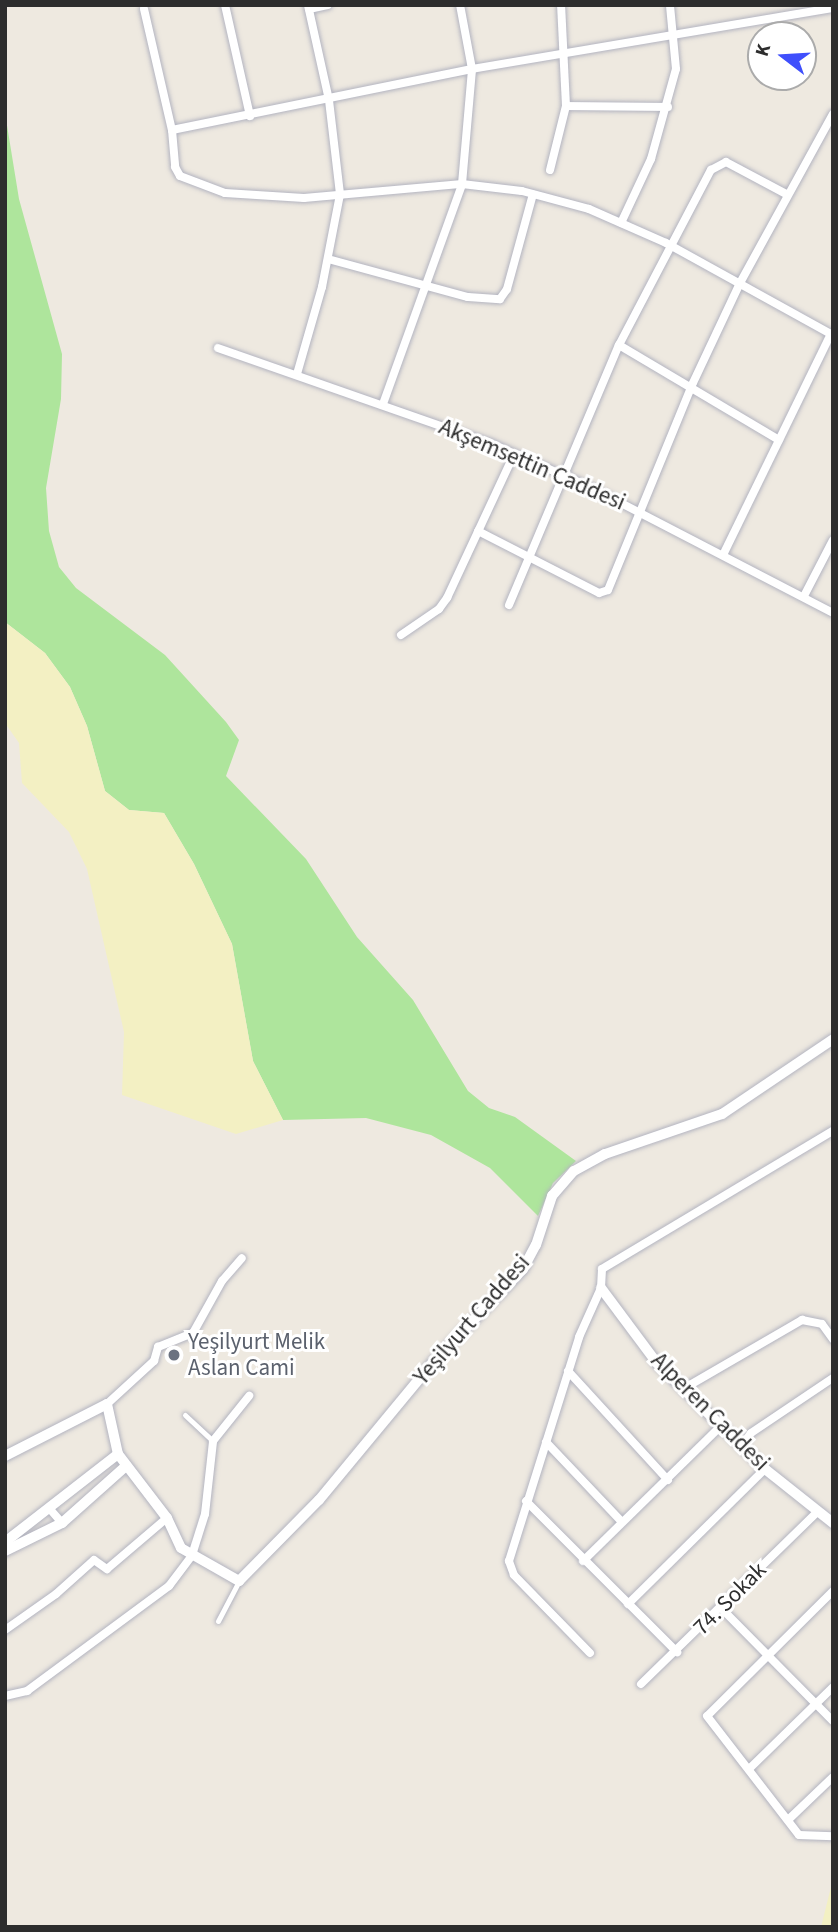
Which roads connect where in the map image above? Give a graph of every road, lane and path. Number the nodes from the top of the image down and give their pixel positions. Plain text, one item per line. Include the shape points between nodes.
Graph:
1 (225, 5) edge
2 (328, 5) edge
3 (460, 5) edge
4 (561, 5) edge
5 (670, 5) edge
6 (309, 7) edge
7 (833, 8) edge
8 (144, 9) dead end
9 (675, 34) junction
10 (566, 53) junction
11 (472, 69) junction
12 (329, 100) junction
13 (566, 106) junction
14 (668, 107) junction
15 (833, 114) edge
16 (250, 116) junction
17 (172, 130) junction
18 (550, 170) dead end
19 (462, 184) junction
20 (340, 194) junction
21 (533, 194) junction
22 (788, 195) junction
23 (621, 223) junction
24 (670, 245) junction
25 (328, 259) junction
26 (740, 283) junction
27 (427, 285) junction
28 (832, 335) edge
29 (619, 345) junction
30 (218, 348) dead end
31 (297, 374) junction
32 (692, 385) junction
33 (383, 404) junction
34 (779, 440) junction
35 (514, 453) junction
36 (564, 476) junction
37 (641, 513) junction
38 (478, 531) junction
39 (833, 540) edge
40 (723, 555) junction
41 (529, 557) junction
42 (804, 596) junction
43 (509, 605) dead end
44 (833, 613) edge
45 (401, 635) dead end
46 (833, 1039) edge
47 (833, 1131) edge
48 (242, 1258) dead end
49 (601, 1288) junction
50 (833, 1339) edge
51 (568, 1371) junction
52 (833, 1378) edge
53 (683, 1389) junction
54 (249, 1396) dead end
55 (107, 1404) junction
56 (185, 1415) dead end
57 (721, 1426) junction
58 (214, 1441) junction
59 (546, 1442) junction
60 (741, 1446) junction
61 (118, 1454) junction
62 (5, 1456) edge
63 (127, 1466) junction
64 (765, 1469) junction
65 (668, 1480) junction
66 (526, 1501) junction
67 (49, 1508) junction
68 (817, 1512) junction
69 (167, 1518) junction
70 (622, 1521) junction
71 (62, 1523) junction
72 (833, 1523) edge
73 (20, 1531) junction
74 (28, 1541) junction
75 (5, 1542) edge
76 (5, 1551) edge
77 (192, 1555) junction
78 (583, 1561) junction
79 (239, 1581) junction
80 (833, 1591) edge
81 (628, 1604) junction
82 (721, 1608) junction
83 (218, 1621) dead end
84 (5, 1630) edge
85 (677, 1652) junction
86 (590, 1653) dead end
87 (768, 1655) junction
88 (641, 1684) dead end
89 (833, 1687) edge
90 (5, 1696) edge
91 (816, 1703) junction
92 (833, 1721) edge
93 (749, 1769) junction
94 (833, 1777) edge
95 (824, 1786) junction
96 (833, 1794) edge
97 (788, 1820) junction
98 (833, 1836) edge

1 - 16 street
2 - 6 street
3 - 11 street
4 - 10 street
5 - 9 street
6 - 12 street
7 - 9 street
8 - 17 street
9 - 10 street
9 - 14 street via 677,69
10 - 11 street
10 - 13 street
11 - 12 street
11 - 19 street
12 - 16 street
12 - 20 street
13 - 14 street
13 - 18 street
14 - 23 street via 651,159
15 - 22 street
16 - 17 street
17 - 20 street via 175,167 191,183 269,198
19 - 20 street
19 - 21 street
19 - 27 street
20 - 25 street
21 - 23 street
21 - 27 street via 507,289 500,299 468,297
22 - 24 street via 726,162 711,170
22 - 26 street
23 - 24 street
24 - 26 street
24 - 29 street
25 - 27 street
25 - 31 street
26 - 28 street
26 - 32 street
27 - 33 street
28 - 34 street
29 - 32 street
29 - 36 street
30 - 31 street, Akşemsettin Caddesi
31 - 33 street, Akşemsettin Caddesi
32 - 34 street
32 - 37 street
33 - 35 street, Akşemsettin Caddesi
34 - 40 street
35 - 36 street, Akşemsettin Caddesi
35 - 38 street
36 - 37 street, Akşemsettin Caddesi
36 - 41 street
37 - 40 street, Akşemsettin Caddesi
37 - 41 street via 611,585 602,593
38 - 41 street
38 - 45 street via 439,609
39 - 42 street
40 - 42 street, Akşemsettin Caddesi
41 - 43 street
42 - 44 street, Akşemsettin Caddesi
46 - 79 street, Yeşilyurt Caddesi via 722,1114 605,1154 574,1171 552,1196 523,1269 434,1361 319,1500
47 - 49 street via 606,1264 599,1275
48 - 55 street via 222,1281 193,1333 158,1347 154,1361
49 - 51 street
49 - 53 street, Alperen Caddesi via 657,1363
50 - 53 street via 822,1324 802,1320
51 - 59 street
51 - 65 street
52 - 60 street via 751,1433
53 - 57 street, Alperen Caddesi
54 - 58 street
55 - 61 street
55 - 62 street
56 - 58 street
57 - 60 street, Alperen Caddesi
57 - 65 street
58 - 77 street via 205,1514
59 - 66 street
59 - 70 street
60 - 64 street, Alperen Caddesi
61 - 63 street
61 - 67 street
63 - 69 street
63 - 71 street
64 - 68 street, Alperen Caddesi
64 - 81 street
65 - 70 street
66 - 78 street
66 - 86 street via 509,1555 512,1571
67 - 71 street
67 - 73 street
68 - 72 street, Alperen Caddesi
68 - 82 street, 74. Sokak
69 - 77 street via 181,1548
69 - 84 street via 107,1569 94,1560
70 - 78 street
71 - 74 street
73 - 74 street
73 - 75 street
74 - 76 street
77 - 79 street
77 - 90 street via 169,1586 27,1691
78 - 81 street
79 - 83 street
80 - 87 street
81 - 85 street
82 - 85 street, 74. Sokak
82 - 87 street
85 - 88 street, 74. Sokak
87 - 91 street
87 - 93 street via 707,1716
89 - 91 street
91 - 92 street
91 - 93 street
93 - 97 street
94 - 95 street
95 - 96 street
95 - 97 street
97 - 98 street via 807,1838

